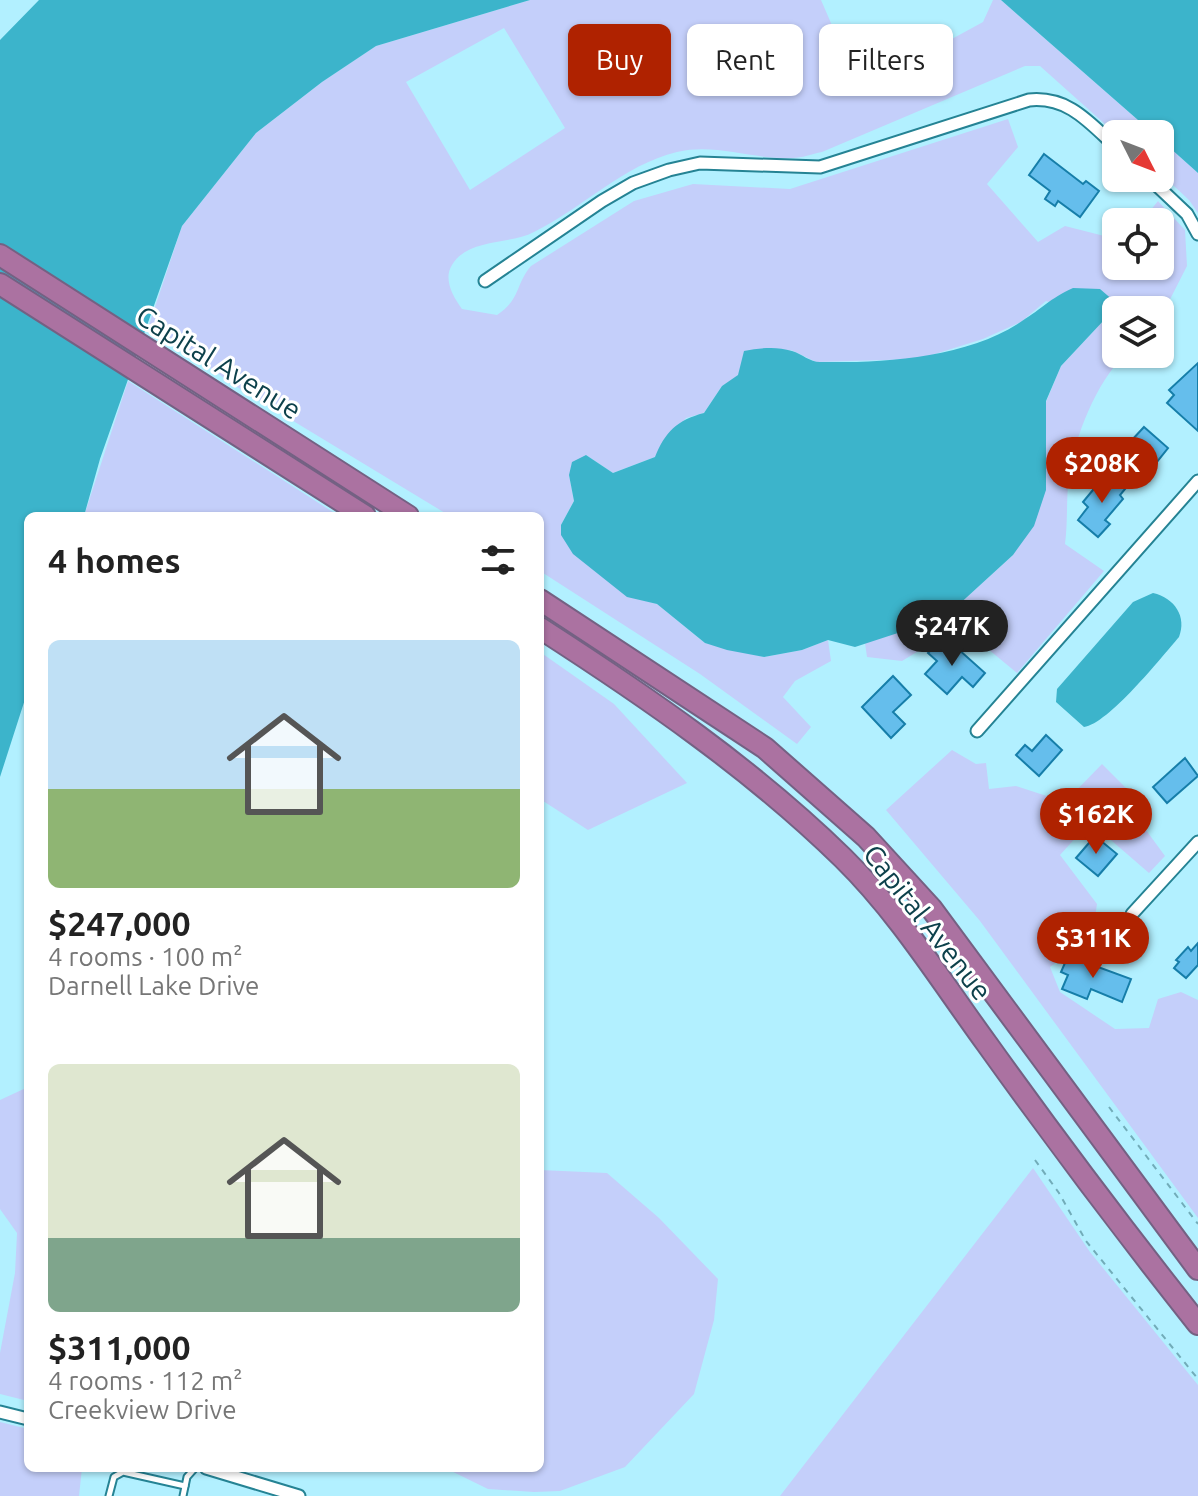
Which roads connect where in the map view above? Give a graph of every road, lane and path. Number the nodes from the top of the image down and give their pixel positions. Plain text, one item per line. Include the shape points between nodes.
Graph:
1 (1102, 134) edge
2 (1164, 192) edge
3 (1198, 234) edge
4 (0, 255) edge
5 (485, 281) dead end
6 (0, 284) edge
7 (1198, 481) edge
8 (359, 512) edge
9 (402, 512) edge
10 (544, 603) edge
11 (544, 631) edge
12 (977, 731) dead end
13 (1198, 842) edge
14 (1132, 914) dead end
15 (1109, 1107) dead end
16 (1035, 1160) dead end
17 (1198, 1224) edge
18 (1198, 1269) edge
19 (1198, 1324) edge
20 (1198, 1379) edge
21 (0, 1412) edge
22 (24, 1418) edge
23 (193, 1472) edge
24 (219, 1472) edge
25 (185, 1486) junction
26 (109, 1496) edge
27 (183, 1496) edge
28 (299, 1496) edge

1 - 5 street via 1062,102 1029,100 820,167 700,163 669,170 602,201
2 - 3 street via 1187,214
4 - 9 highway, Capital Avenue
6 - 8 highway, Capital Avenue
7 - 12 street
10 - 18 highway, Capital Avenue via 765,748 866,837 931,908
11 - 19 highway, Capital Avenue via 695,733 845,860 921,951
13 - 14 street
15 - 17 path
16 - 20 path via 1086,1241
21 - 22 street
23 - 25 lane
24 - 28 street
25 - 26 lane via 123,1472 114,1477
25 - 27 lane

